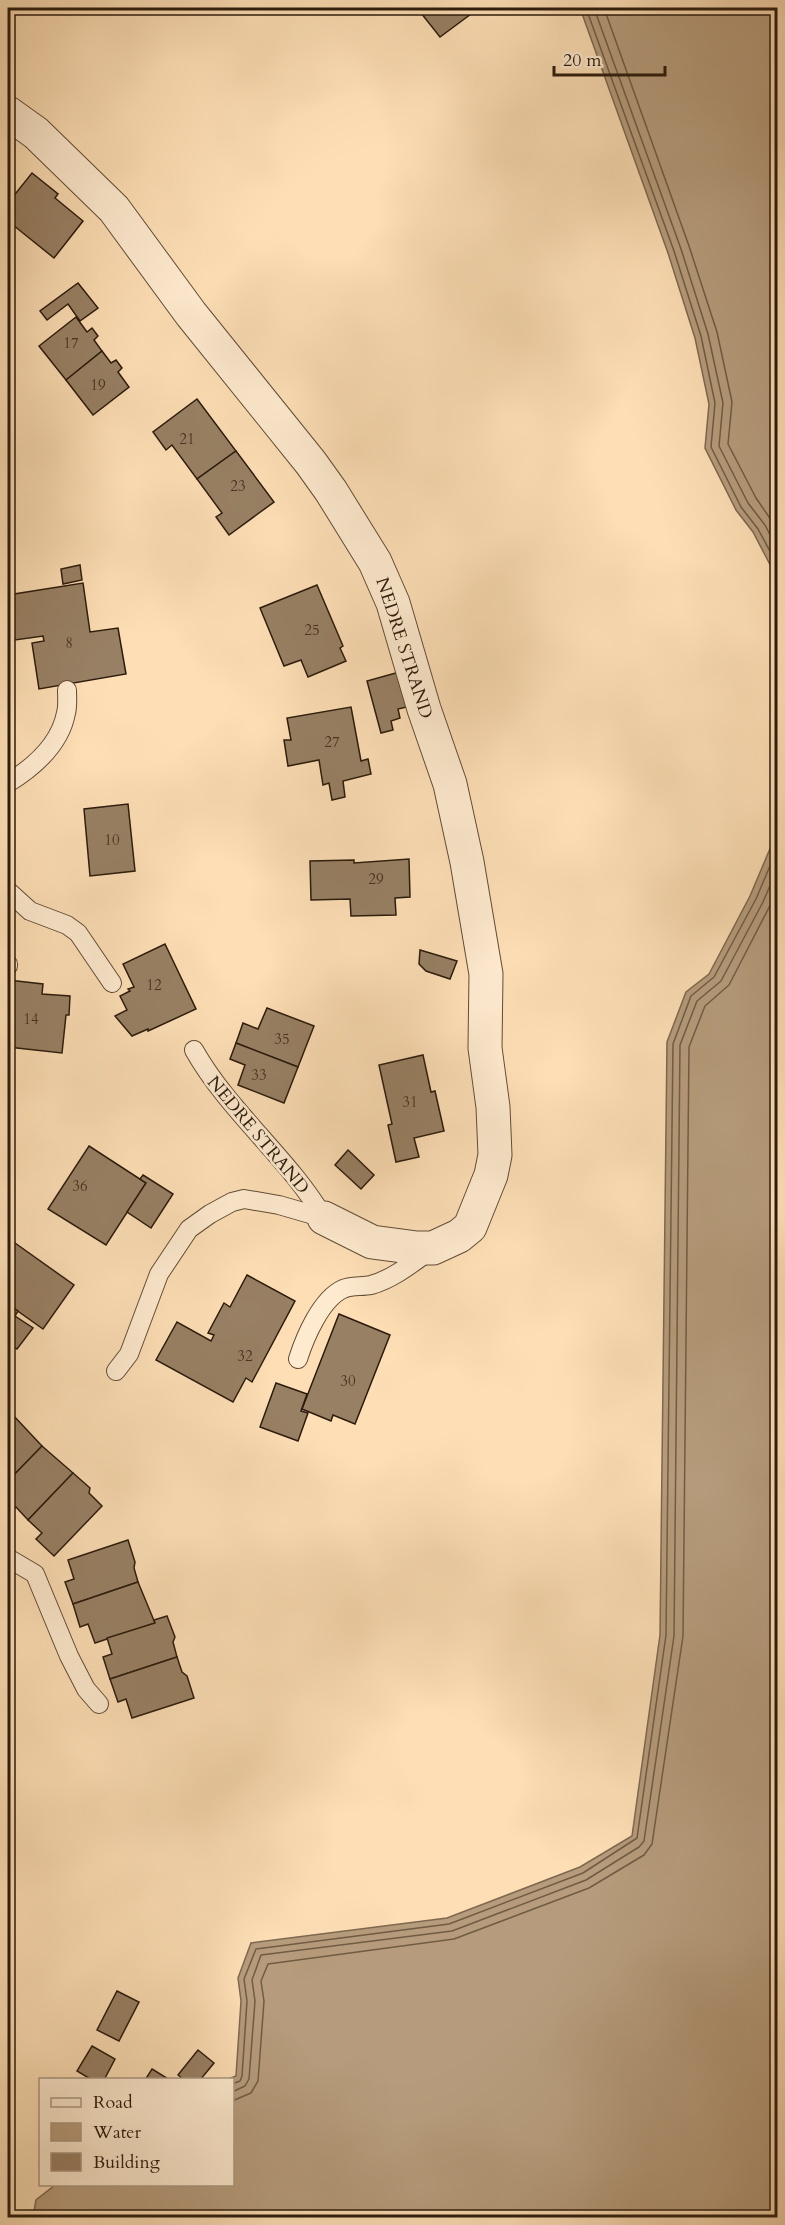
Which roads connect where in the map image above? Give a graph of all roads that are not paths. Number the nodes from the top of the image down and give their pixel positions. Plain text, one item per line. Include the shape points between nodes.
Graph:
1 (8, 113) edge
2 (67, 690) dead end
3 (8, 783) edge
4 (8, 891) edge
5 (112, 983) dead end
6 (194, 1050) dead end
7 (324, 1218) junction
8 (433, 1248) junction
9 (298, 1359) dead end
10 (116, 1371) dead end
11 (8, 1558) edge
12 (99, 1704) dead end

1 - 8 street, NEDRE STRAND via 36,133 114,209 191,314 332,491 375,562 393,603 450,784 486,974 486,1048 495,1155 470,1227
2 - 3 lane via 66,713 59,734 46,754
4 - 5 lane via 30,911 78,933
6 - 7 lane, NEDRE STRAND via 206,1072 303,1186
7 - 8 street, NEDRE STRAND via 372,1242
7 - 10 lane, NEDRE STRAND via 244,1199 232,1202 189,1229 159,1274 129,1354
8 - 9 lane, NEDRE STRAND via 406,1268 372,1285 344,1288 332,1296 305,1337
11 - 12 lane via 35,1574 69,1656 86,1689

